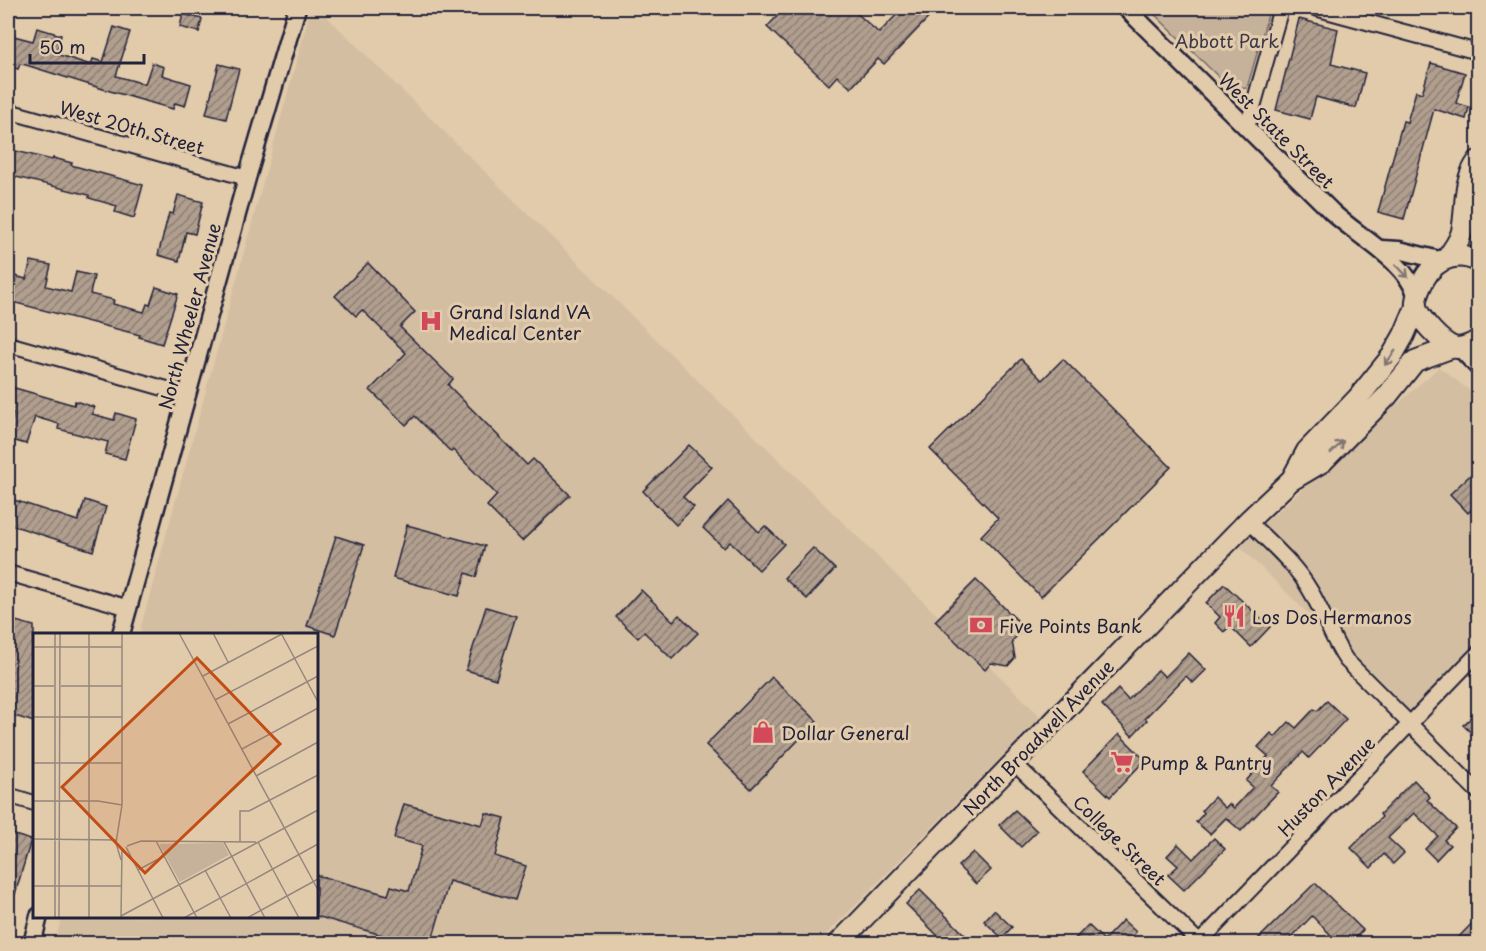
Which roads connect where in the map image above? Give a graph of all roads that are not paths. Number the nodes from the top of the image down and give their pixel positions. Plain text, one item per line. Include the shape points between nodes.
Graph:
1 (297, 8) edge
2 (1126, 8) edge
3 (1281, 8) edge
4 (1315, 8) edge
5 (1479, 52) edge
6 (8, 111) edge
7 (1247, 128) junction
8 (1479, 160) edge
9 (247, 178) junction
10 (1381, 249) junction
11 (1444, 259) junction
12 (1479, 261) edge
13 (1416, 302) junction
14 (1479, 340) edge
15 (8, 344) edge
16 (1457, 348) junction
17 (1479, 367) edge
18 (188, 395) junction
19 (1290, 481) junction
20 (1248, 521) junction
21 (8, 573) edge
22 (129, 608) junction
23 (121, 633) edge
24 (1479, 653) edge
25 (1410, 725) junction
26 (1014, 763) junction
27 (1479, 792) edge
28 (8, 795) edge
29 (33, 803) edge
30 (38, 918) edge
31 (1199, 943) edge
32 (32, 944) edge
33 (838, 944) edge

1 - 9 street, North Wheeler Avenue
2 - 7 street, West State Street
3 - 7 street
4 - 5 street
6 - 9 street, West 20th Street
7 - 10 street, West State Street via 1352,230
8 - 11 main road, North Broadwell Avenue via 1466,189 1462,233
9 - 18 street, North Wheeler Avenue
10 - 11 street, West State Street
10 -> 13 street, West State Street via 1412,282
11 - 12 main road via 1463,256
11 - 13 main road, North Broadwell Avenue via 1422,283
13 - 16 main road via 1432,330
13 -> 19 main road, North Broadwell Avenue via 1392,357 1307,451
14 - 16 main road, North Broadwell Avenue
15 - 18 street
16 - 17 street
19 -> 16 main road, North Broadwell Avenue via 1322,462 1339,446 1415,361
18 - 22 street, North Wheeler Avenue
19 - 20 main road, North Broadwell Avenue
20 - 25 street via 1310,589 1346,660
20 - 26 main road, North Broadwell Avenue
21 - 22 street
22 - 23 street, North Wheeler Avenue
24 - 25 street, Huston Avenue
25 - 27 street
25 - 31 street, Huston Avenue
26 - 31 street, College Street
26 - 33 main road, North Broadwell Avenue
28 - 29 street
30 - 32 street

